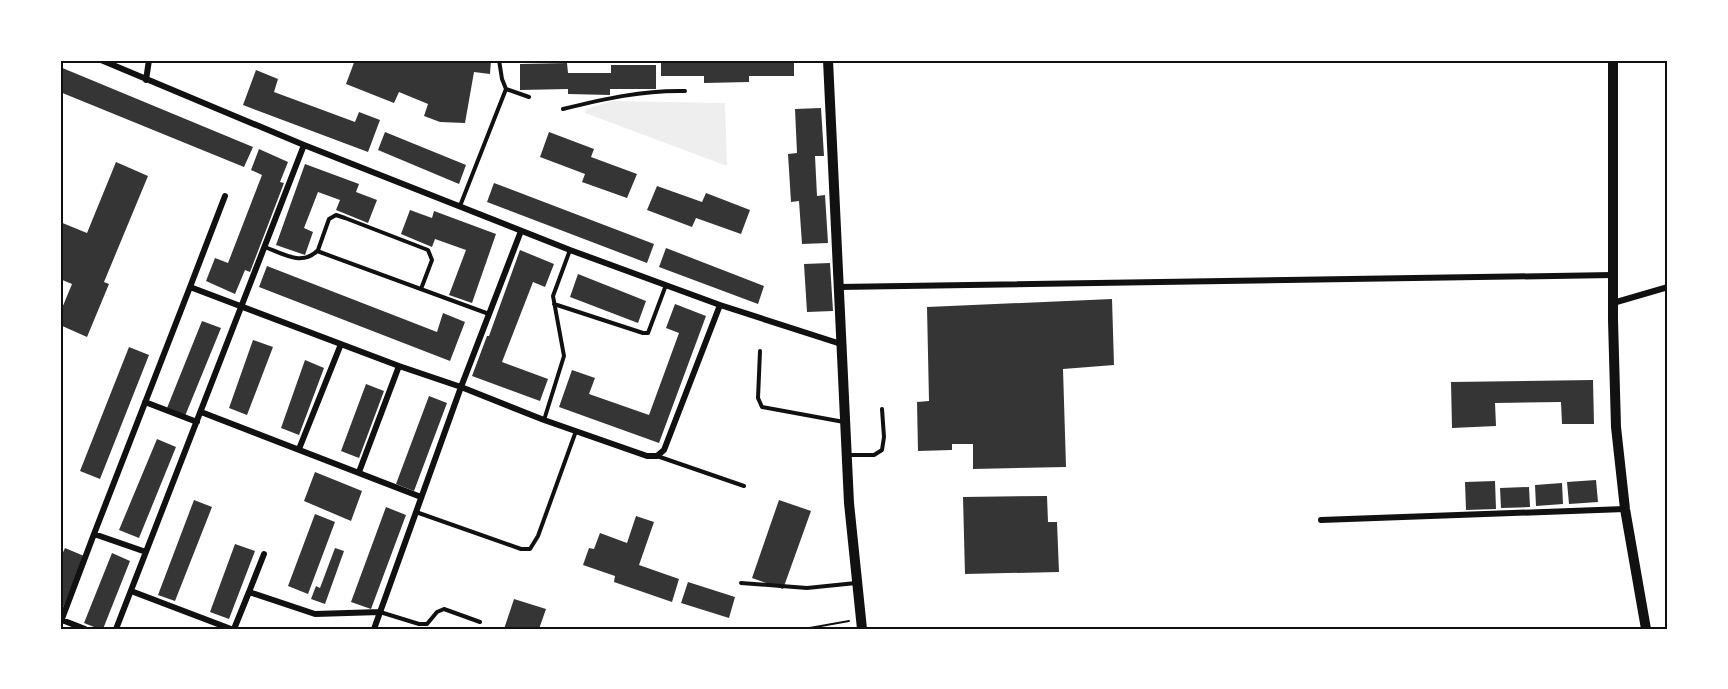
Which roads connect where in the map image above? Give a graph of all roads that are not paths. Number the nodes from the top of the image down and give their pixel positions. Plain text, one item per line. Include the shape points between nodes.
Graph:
1 (101, 60) edge
2 (150, 60) edge
3 (500, 60) edge
4 (828, 60) edge
5 (1613, 60) edge
6 (146, 80) junction
7 (506, 89) junction
8 (685, 91) dead end
9 (529, 97) dead end
10 (563, 109) dead end
11 (304, 145) junction
12 (225, 196) dead end
13 (460, 206) junction
14 (521, 231) junction
15 (265, 247) junction
16 (570, 250) junction
17 (317, 251) junction
18 (1613, 275) junction
19 (666, 285) junction
20 (190, 287) junction
21 (838, 287) junction
22 (1668, 287) edge
23 (421, 289) junction
24 (1613, 303) junction
25 (554, 304) junction
26 (720, 305) junction
27 (242, 307) junction
28 (489, 314) junction
29 (341, 344) junction
30 (841, 344) junction
31 (760, 351) dead end
32 (399, 366) junction
33 (461, 387) junction
34 (145, 402) junction
35 (882, 409) dead end
36 (201, 412) junction
37 (544, 420) junction
38 (197, 422) junction
39 (845, 422) junction
40 (576, 431) junction
41 (299, 449) junction
42 (847, 455) junction
43 (657, 456) junction
44 (359, 472) junction
45 (744, 486) dead end
46 (421, 497) junction
47 (1625, 509) junction
48 (415, 512) junction
49 (1321, 520) dead end
50 (94, 534) junction
51 (146, 552) junction
52 (264, 554) dead end
53 (741, 582) dead end
54 (856, 583) junction
55 (131, 591) junction
56 (249, 592) junction
57 (380, 612) junction
58 (61, 622) edge
59 (480, 622) dead end
60 (862, 624) edge
61 (85, 629) edge
62 (116, 629) edge
63 (233, 629) edge
64 (374, 629) edge
65 (1646, 629) edge

1 - 6 street
2 - 6 street
3 - 7 lane
4 - 21 street
5 - 18 street
6 - 11 street
7 - 9 lane
7 - 13 lane
8 - 10 lane via 611,97
11 - 13 street
11 - 15 street
12 - 20 street
13 - 14 street
14 - 16 street
14 - 28 street
15 - 17 lane via 302,259
15 - 27 street
16 - 19 street
16 - 25 lane
17 - 23 lane
17 - 23 lane via 329,219 336,215 345,218 428,250 432,260
18 - 21 street
18 - 24 street
19 - 25 lane via 648,333
19 - 26 street
20 - 27 street
20 - 34 street
21 - 30 street
22 - 24 street
23 - 28 lane
24 - 47 street via 1616,427
25 - 37 lane via 564,356
26 - 30 street
26 - 43 street via 664,450
27 - 29 street
27 - 36 street
28 - 33 street
29 - 32 street
29 - 41 street
30 - 39 street
31 - 39 lane via 758,398 762,406
32 - 33 street
32 - 44 street
33 - 37 street
33 - 46 street
34 - 38 street
34 - 50 street
35 - 42 lane via 882,450 874,455
36 - 38 street
36 - 41 street
37 - 40 street
38 - 51 street
39 - 42 street
40 - 43 street
40 - 48 lane via 530,549
41 - 44 street
42 - 54 street
43 - 45 lane
44 - 46 street
46 - 48 street
47 - 49 street
47 - 65 street
48 - 57 street
50 - 51 street
50 - 58 street
51 - 55 street
52 - 56 street
53 - 54 lane via 807,588
54 - 60 street
55 - 62 street
55 - 63 street
56 - 57 street via 315,614
56 - 63 street
57 - 59 lane via 428,624 444,609
57 - 64 street
58 - 61 street

